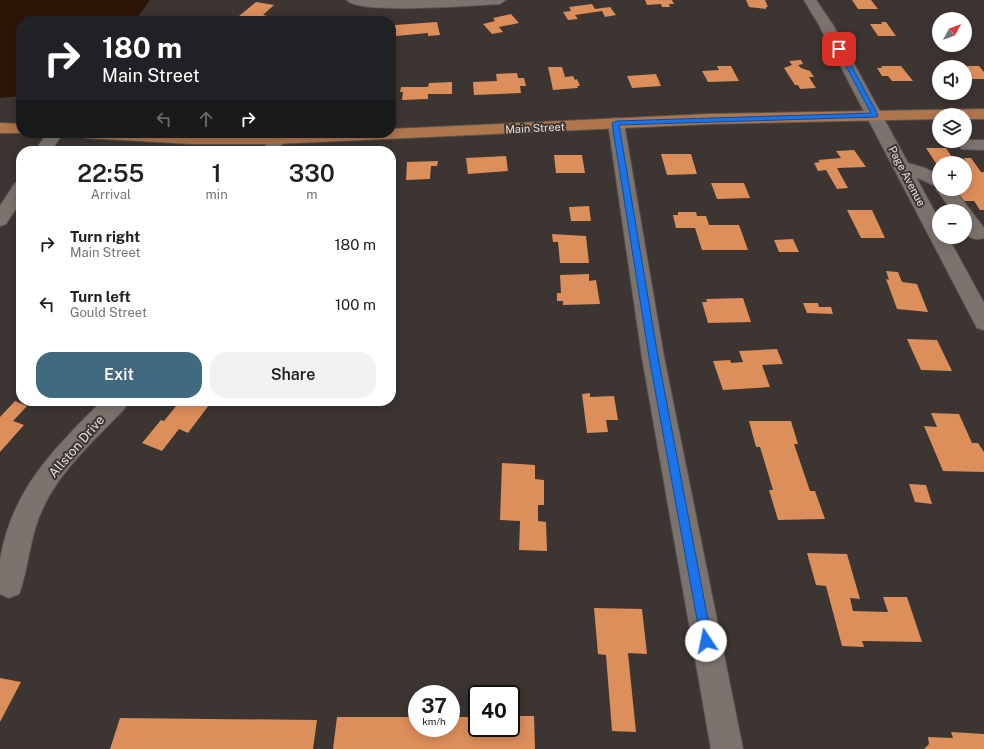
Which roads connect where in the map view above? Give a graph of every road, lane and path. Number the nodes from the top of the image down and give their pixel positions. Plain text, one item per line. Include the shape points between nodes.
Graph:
1 (353, 0) edge
2 (500, 0) edge
3 (810, 0) edge
4 (984, 114) edge
5 (875, 115) junction
6 (616, 123) junction
7 (0, 128) edge
8 (16, 129) edge
9 (396, 137) edge
10 (192, 138) edge
11 (382, 138) edge
12 (273, 145) edge
13 (972, 145) edge
14 (984, 145) edge
15 (902, 167) junction
16 (932, 178) edge
17 (16, 195) edge
18 (950, 196) edge
19 (957, 204) edge
20 (0, 220) edge
21 (932, 224) edge
22 (943, 244) edge
23 (984, 322) edge
24 (112, 406) edge
25 (9, 584) dead end
26 (727, 749) edge

1 - 2 street via 388,5
3 - 5 street, Page Avenue
4 - 5 main road, Main Street
5 - 6 main road, Main Street
5 - 15 street, Page Avenue
6 - 9 main road, Main Street
6 - 26 street via 653,357
7 - 8 main road
10 - 12 main road, Main Street
11 - 12 main road, Main Street
13 - 14 street
15 - 16 street
15 - 21 street, Page Avenue
17 - 20 street
18 - 19 street
22 - 23 street, Page Avenue
24 - 25 street, Allston Drive via 57,464 40,490 25,520 14,553

